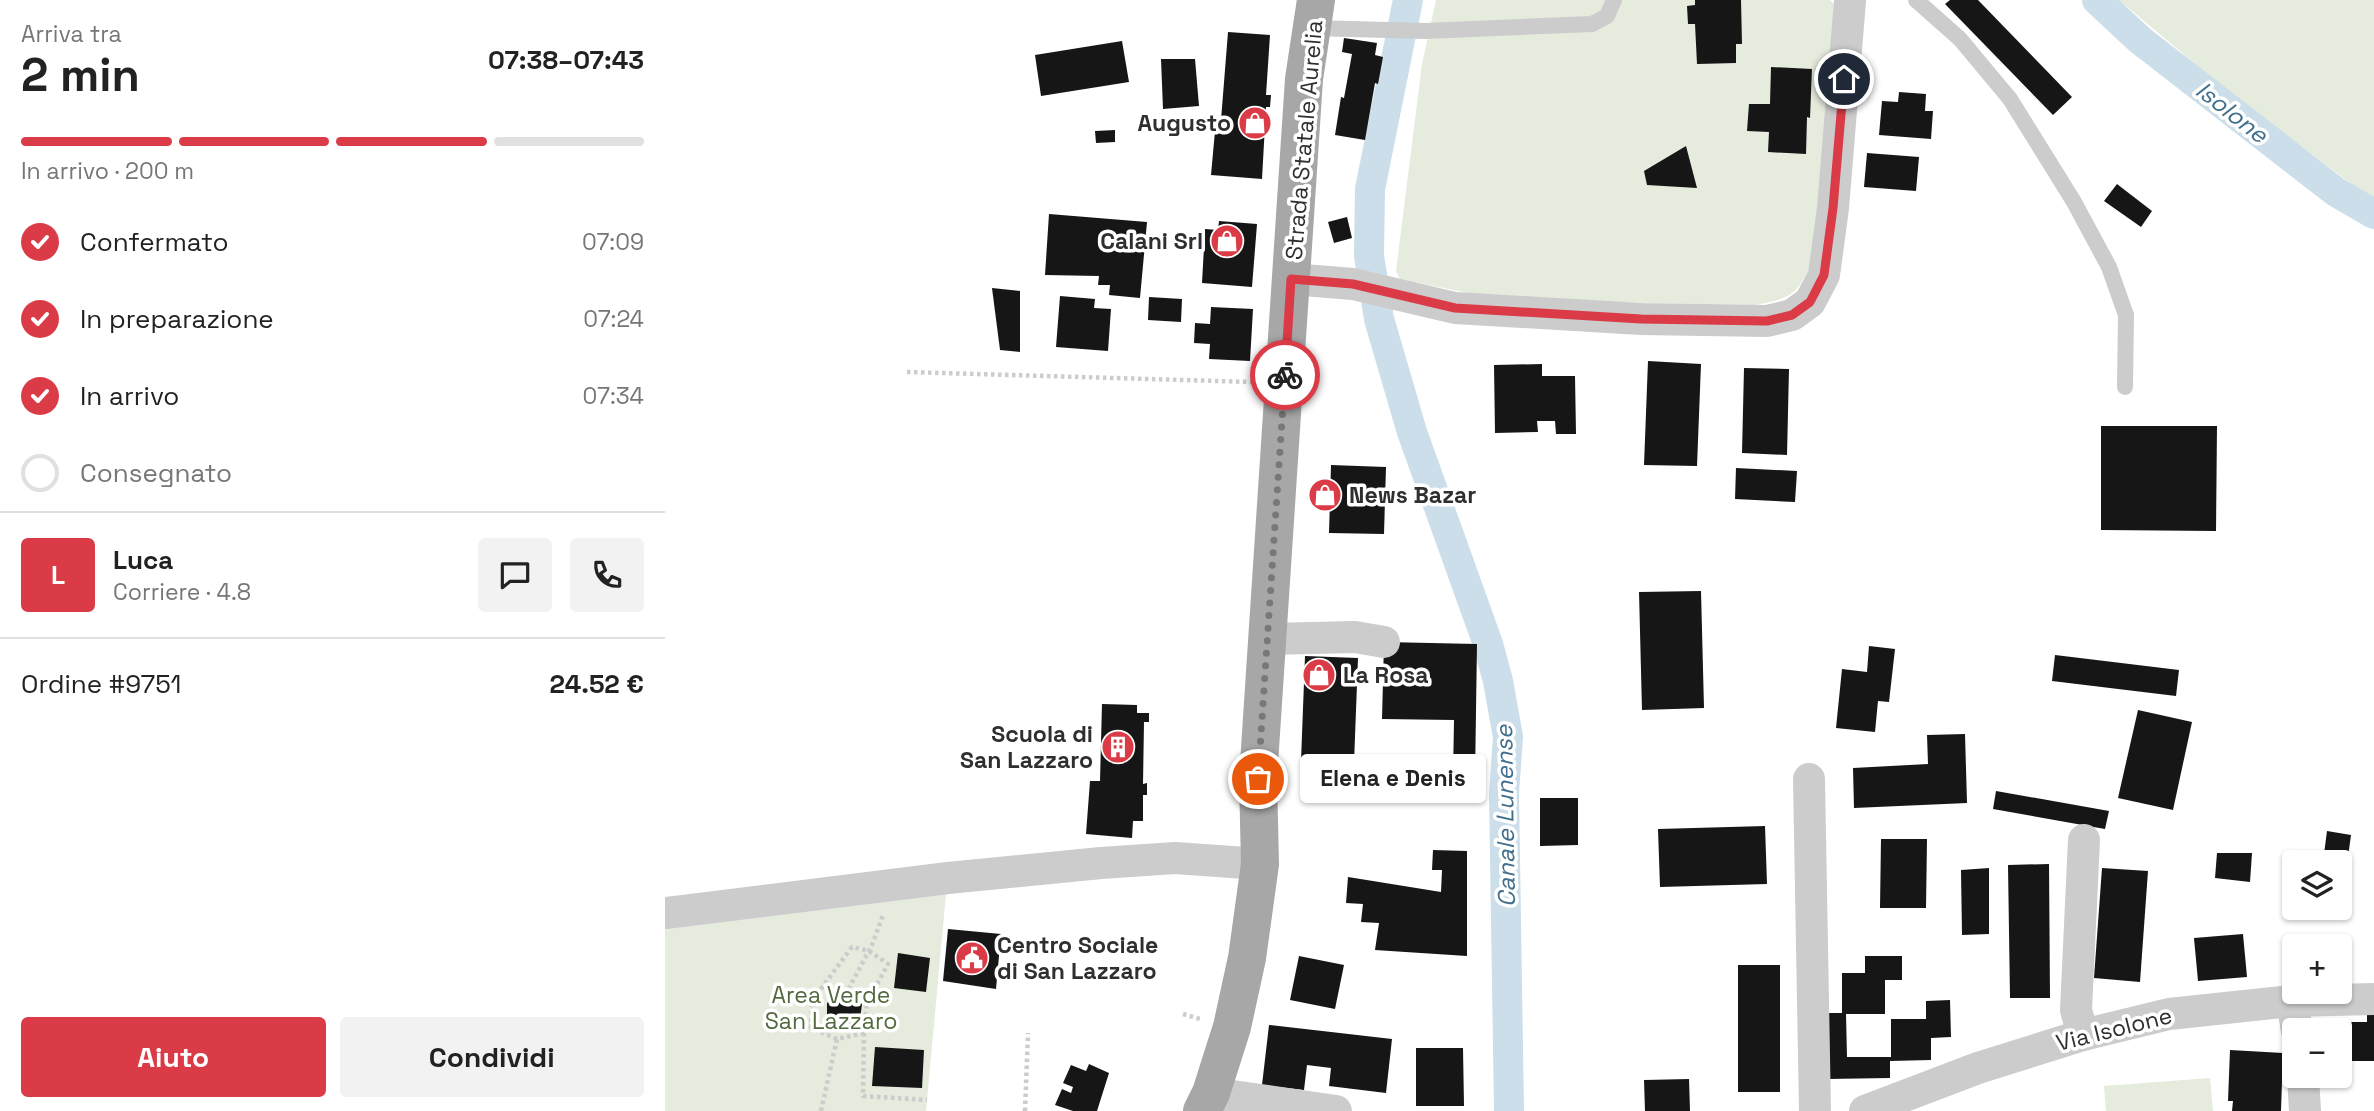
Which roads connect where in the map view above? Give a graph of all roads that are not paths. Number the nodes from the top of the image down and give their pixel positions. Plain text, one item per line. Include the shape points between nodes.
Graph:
1 (1614, 0) edge
2 (1850, 0) edge
3 (1916, 0) edge
4 (1314, 14) edge
5 (1291, 279) junction
6 (2125, 387) dead end
7 (1268, 639) junction
8 (1384, 642) dead end
9 (1809, 779) dead end
10 (2084, 840) dead end
11 (1260, 864) junction
12 (665, 914) edge
13 (2374, 999) edge
14 (2294, 1016) edge
15 (2083, 1035) junction
16 (2304, 1088) edge
17 (1206, 1102) edge
18 (1336, 1111) edge
19 (1815, 1111) edge
20 (1865, 1111) edge
21 (2305, 1111) edge

1 - 4 lane via 1607,16 1592,24 1425,31 1375,29
2 - 5 street via 1824,275 1810,302 1792,315 1767,321 1641,319 1455,308 1353,284
3 - 6 lane via 1960,39 2010,99 2074,202 2109,267 2126,315
4 - 5 main road, Strada Statale Aurelia via 1304,79
5 - 7 main road, Strada Statale Aurelia
7 - 8 street via 1355,637
7 - 11 main road, Strada Statale Aurelia via 1258,779
9 - 19 street
10 - 15 street via 2076,1010
11 - 12 street via 1175,858 1101,863
11 - 17 main road, Strada Statale Aurelia via 1245,970 1232,1027
13 - 14 street, Via Isolone
14 - 15 street, Via Isolone via 2169,1014
15 - 20 street, Via Isolone via 1977,1068
16 - 21 street
17 - 18 street

